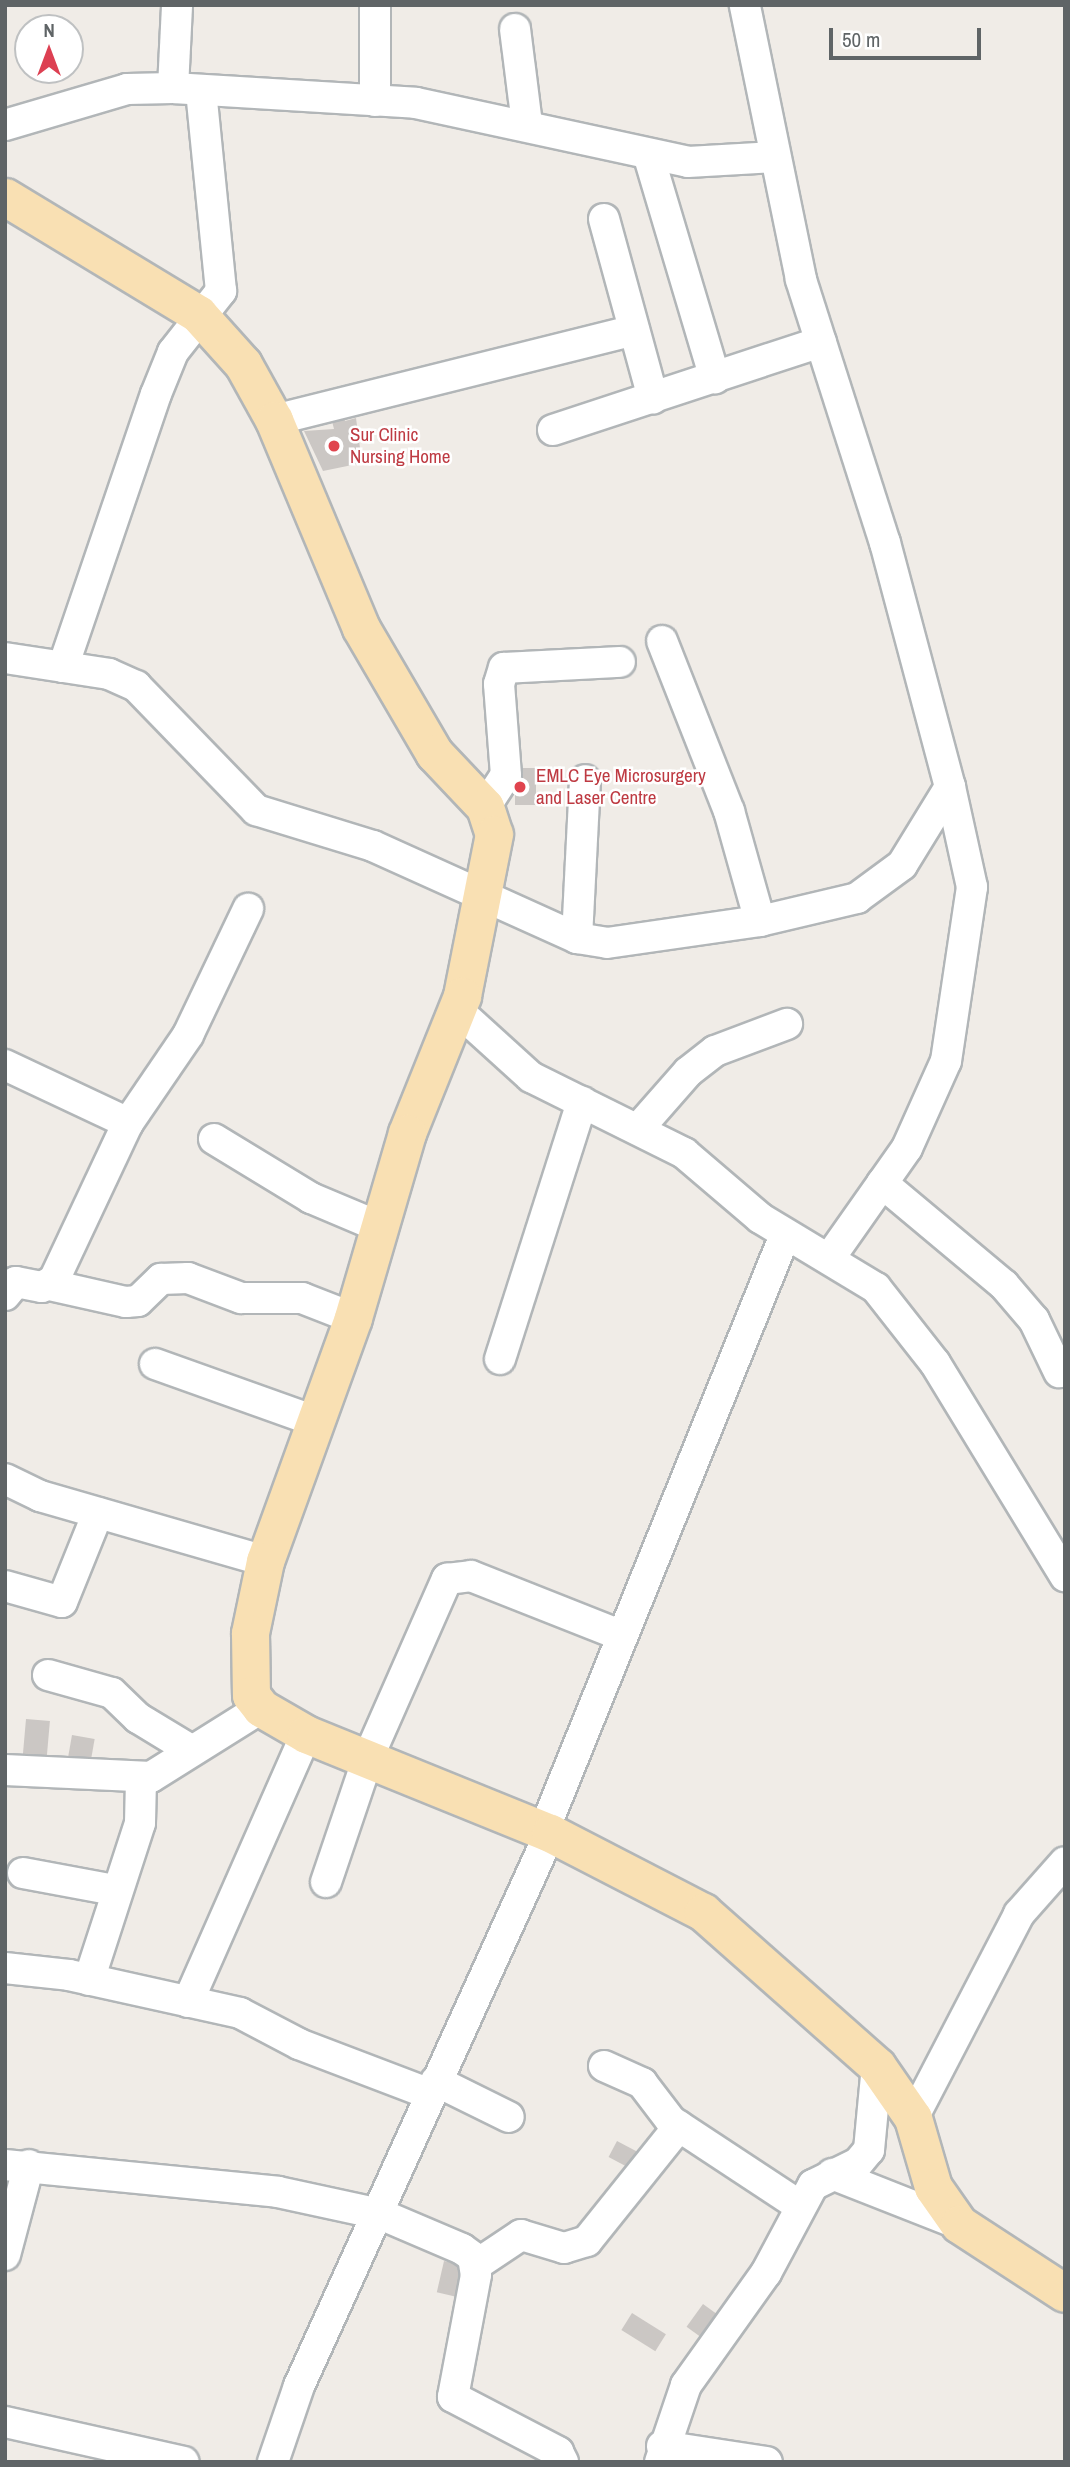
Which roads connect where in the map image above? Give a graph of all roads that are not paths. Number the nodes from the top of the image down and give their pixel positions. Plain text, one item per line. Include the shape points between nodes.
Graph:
1 (177, 5) edge
2 (375, 5) edge
3 (745, 5) edge
4 (515, 29) dead end
5 (187, 89) junction
6 (375, 101) junction
7 (527, 124) junction
8 (5, 125) edge
9 (649, 157) junction
10 (775, 157) junction
11 (5, 197) edge
12 (604, 219) dead end
13 (198, 314) junction
14 (634, 330) junction
15 (821, 342) junction
16 (715, 378) junction
17 (653, 398) junction
18 (274, 420) junction
19 (552, 430) dead end
20 (663, 641) dead end
21 (5, 658) edge
22 (620, 662) dead end
23 (64, 667) junction
24 (585, 780) dead end
25 (950, 787) junction
26 (485, 807) junction
27 (485, 897) junction
28 (248, 909) dead end
29 (760, 921) junction
30 (577, 938) junction
31 (457, 1010) junction
32 (787, 1024) dead end
33 (5, 1065) edge
34 (582, 1102) junction
35 (128, 1123) junction
36 (638, 1129) junction
37 (214, 1139) dead end
38 (882, 1183) junction
39 (380, 1227) junction
40 (785, 1235) junction
41 (831, 1256) junction
42 (50, 1285) junction
43 (8, 1286) edge
44 (353, 1318) junction
45 (500, 1359) dead end
46 (155, 1364) dead end
47 (1059, 1372) dead end
48 (315, 1422) junction
49 (5, 1479) edge
50 (98, 1513) junction
51 (265, 1561) junction
52 (1065, 1576) edge
53 (5, 1586) edge
54 (620, 1635) junction
55 (48, 1675) dead end
56 (261, 1708) junction
57 (306, 1734) junction
58 (189, 1748) junction
59 (368, 1758) junction
60 (5, 1770) edge
61 (141, 1779) junction
62 (547, 1832) junction
63 (1065, 1862) edge
64 (23, 1873) dead end
65 (326, 1882) dead end
66 (114, 1889) junction
67 (5, 1968) edge
68 (89, 1979) junction
69 (188, 2003) junction
70 (604, 2066) dead end
71 (877, 2066) junction
72 (433, 2087) junction
73 (509, 2118) dead end
74 (913, 2118) junction
75 (679, 2126) junction
76 (17, 2165) edge
77 (832, 2174) junction
78 (800, 2206) junction
79 (380, 2214) junction
80 (959, 2224) junction
81 (5, 2255) edge
82 (476, 2265) junction
83 (1065, 2293) edge
84 (5, 2422) edge
85 (661, 2454) edge
86 (184, 2462) edge
87 (273, 2462) edge
88 (563, 2462) edge
89 (767, 2462) edge

1 - 5 street
2 - 6 street
3 - 10 street
4 - 7 street
5 - 6 street
5 - 8 street via 127,89
5 - 13 street via 222,267 221,290
6 - 7 street
7 - 9 street
9 - 10 street via 688,162
9 - 16 street
10 - 15 street
11 - 13 main road
12 - 14 street
13 - 18 main road via 243,364
13 - 23 street via 156,394
14 - 17 street
14 - 18 street via 459,379
15 - 16 street
15 - 25 street via 885,542
16 - 17 street
17 - 19 street
18 - 26 main road via 361,628 434,752
20 - 29 street via 729,811
21 - 23 street
22 - 26 street via 504,668 499,684 506,775
23 - 27 street via 136,685 256,810 373,846
24 - 30 street
25 - 29 street via 920,846 876,887
25 - 38 street via 972,887 946,1061 922,1122
26 - 27 main road via 494,834
27 - 30 street
27 - 31 main road
28 - 35 street via 188,1035
29 - 30 street via 607,943
31 - 34 street via 531,1077
31 - 39 main road via 407,1133
32 - 36 street via 715,1052 688,1072
33 - 35 street
34 - 36 street
34 - 45 street
35 - 42 street
36 - 40 street via 684,1153
37 - 39 street via 311,1198
38 - 41 street
38 - 47 street via 1004,1285 1034,1320
39 - 44 main road
40 - 41 street
40 - 54 street
41 - 52 street via 876,1288 905,1319
42 - 43 street
42 - 44 street via 126,1302 138,1301 161,1279 188,1278 241,1298 302,1298
44 - 48 main road
46 - 48 street
48 - 51 main road
49 - 50 street
50 - 51 street
50 - 53 street via 62,1602
51 - 56 main road via 247,1672
54 - 59 street via 471,1576 452,1575
54 - 62 street
55 - 58 street via 112,1693 138,1718
56 - 57 main road
56 - 58 street
57 - 59 main road
57 - 69 street
58 - 61 street via 161,1773
59 - 62 main road
59 - 65 street
60 - 61 street
61 - 66 street via 140,1823
62 - 71 main road via 703,1912
62 - 72 street
63 - 74 street via 1019,1914
64 - 66 street
66 - 68 street
67 - 68 street
68 - 69 street
69 - 72 street via 240,2013 299,2044
70 - 75 street via 642,2083
71 - 74 main road
71 - 77 street via 869,2150 858,2164
72 - 73 street
72 - 79 street
74 - 80 main road via 933,2187
75 - 78 street
75 - 82 street via 587,2241 564,2248 522,2235
76 - 79 street via 193,2178
76 - 81 street
77 - 78 street via 813,2185
77 - 80 street
78 - 85 street via 766,2273 686,2385
79 - 82 street via 462,2249
79 - 87 street via 299,2386
80 - 83 main road
82 - 88 street via 453,2397 558,2452
84 - 86 street
85 - 89 street

